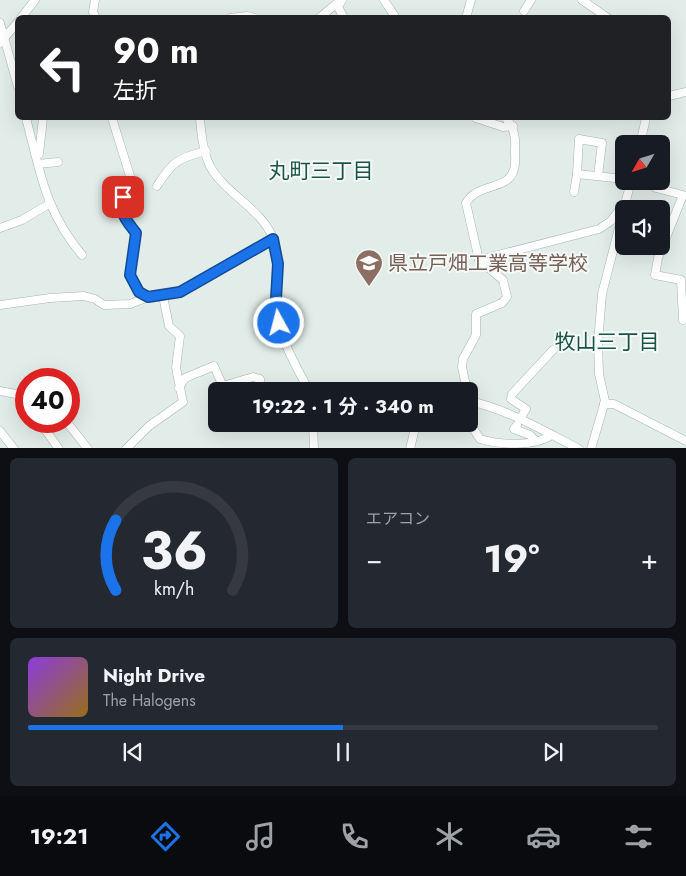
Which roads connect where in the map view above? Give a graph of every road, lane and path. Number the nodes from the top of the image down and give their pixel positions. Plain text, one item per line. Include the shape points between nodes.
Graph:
1 (35, 0) edge
2 (94, 0) edge
3 (341, 0) edge
4 (384, 0) edge
5 (471, 0) edge
6 (531, 0) edge
7 (583, 0) edge
8 (524, 11) dead end
9 (23, 15) edge
10 (93, 15) edge
11 (323, 15) edge
12 (342, 15) edge
13 (394, 15) edge
14 (467, 15) edge
15 (604, 15) edge
16 (0, 24) edge
17 (15, 26) edge
18 (2, 41) edge
19 (15, 78) edge
20 (686, 92) edge
21 (671, 96) edge
22 (27, 120) edge
23 (43, 120) edge
24 (113, 120) edge
25 (200, 120) edge
26 (483, 120) edge
27 (508, 120) edge
28 (646, 120) edge
29 (513, 126) junction
30 (642, 135) edge
31 (206, 151) junction
32 (58, 162) dead end
33 (38, 164) junction
34 (577, 174) junction
35 (598, 176) junction
36 (615, 178) edge
37 (157, 186) dead end
38 (664, 190) edge
39 (574, 192) dead end
40 (48, 204) junction
41 (615, 216) edge
42 (0, 228) edge
43 (273, 239) junction
44 (615, 241) edge
45 (82, 255) dead end
46 (479, 260) junction
47 (163, 296) junction
48 (148, 297) junction
49 (0, 305) edge
50 (683, 320) dead end
51 (553, 350) dead end
52 (221, 382) edge
53 (241, 382) edge
54 (260, 382) edge
55 (304, 382) edge
56 (465, 382) edge
57 (179, 388) junction
58 (0, 390) edge
59 (15, 394) edge
60 (604, 404) junction
61 (523, 414) dead end
62 (517, 425) dead end
63 (0, 430) edge
64 (313, 432) edge
65 (414, 432) edge
66 (48, 433) edge
67 (76, 433) edge
68 (552, 435) junction
69 (536, 441) junction
70 (686, 441) edge
71 (14, 448) edge
72 (59, 448) edge
73 (88, 448) edge
74 (126, 448) edge
75 (314, 448) edge
76 (410, 448) edge
77 (579, 448) edge
78 (591, 448) edge

1 - 9 street
2 - 10 street
3 - 11 street
3 - 12 street via 338,7
4 - 13 street
5 - 14 street
6 - 8 street
7 - 15 street
16 - 18 street
17 - 18 street
18 - 19 street
20 - 21 street
22 - 33 street
23 - 33 street
24 - 48 street via 134,189 121,202 125,219 136,233 130,275 139,292
25 - 31 street
26 - 29 street
27 - 29 street
28 - 30 street
29 - 46 street via 516,138 514,170 509,179 503,184 476,191 466,203
31 - 37 street via 180,158 168,168
31 - 43 street via 210,166 266,225
32 - 33 street
33 - 40 street
34 - 35 street
34 - 35 street via 579,139 602,143
34 - 39 street
35 - 36 street
38 - 50 street via 683,195 658,258 656,275 680,280
40 - 42 street via 22,220
40 - 45 street
41 - 46 street via 599,229
43 - 47 street via 202,281
43 - 55 street via 278,264 276,299 279,323 285,345
44 - 60 street via 602,294 598,343
46 - 56 street via 503,280 507,297 502,303 476,314 476,335 463,358
47 - 48 street
47 - 57 street via 169,326 180,336 176,368
48 - 49 street via 130,304 104,305 84,296
51 - 61 street via 512,394 512,399 526,409
52 - 57 street via 214,366 185,378
53 - 54 street via 253,377
57 - 74 street via 183,402 149,426
58 - 59 street
60 - 70 street via 614,404
60 - 78 street
62 - 69 street via 514,429
63 - 71 street
64 - 75 street
65 - 76 street
66 - 72 street
67 - 73 street
68 - 69 street
68 - 69 street via 493,408 469,401 471,425 480,439 506,443
68 - 77 street

